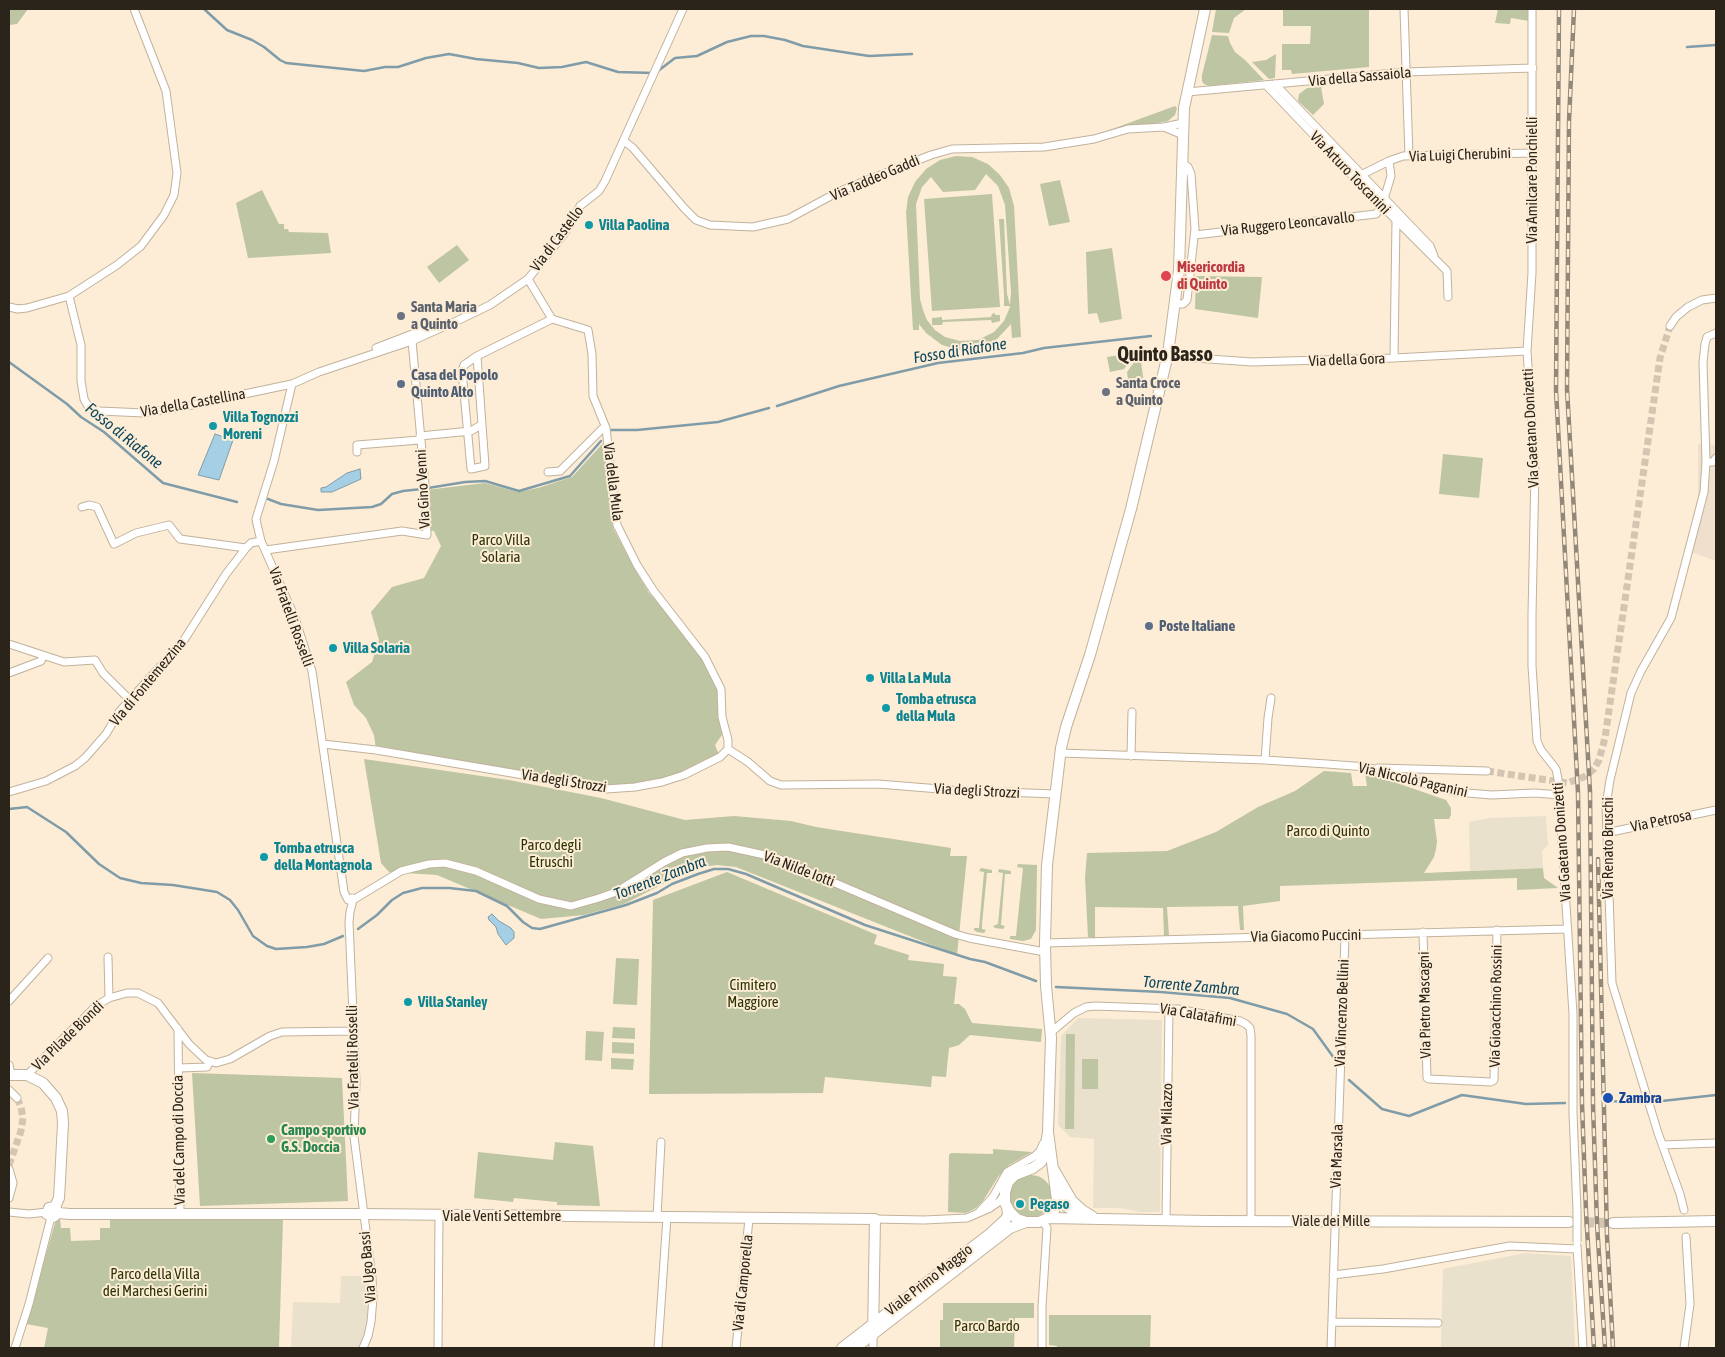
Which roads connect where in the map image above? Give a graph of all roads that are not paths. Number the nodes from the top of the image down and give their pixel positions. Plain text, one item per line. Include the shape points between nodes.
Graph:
1 (134, 9) edge
2 (683, 9) edge
3 (1205, 9) edge
4 (1404, 9) edge
5 (1532, 9) edge
6 (1533, 68) junction
7 (1406, 72) junction
8 (1275, 84) junction
9 (1266, 85) junction
10 (1187, 92) junction
11 (1183, 123) junction
12 (1164, 127) junction
13 (1183, 135) junction
14 (624, 142) junction
15 (1532, 153) junction
16 (1409, 156) junction
17 (1389, 161) junction
18 (1182, 163) junction
19 (1362, 175) junction
20 (1382, 205) junction
21 (1396, 220) junction
22 (1195, 235) junction
23 (1436, 258) junction
24 (528, 279) junction
25 (68, 296) junction
26 (1448, 297) dead end
27 (1716, 298) edge
28 (1174, 304) junction
29 (9, 307) edge
30 (461, 319) junction
31 (552, 319) junction
32 (1670, 326) tunnel mouth
33 (1716, 333) edge
34 (412, 341) junction
35 (1527, 351) junction
36 (1168, 354) junction
37 (364, 356) junction
38 (477, 356) junction
39 (1394, 358) junction
40 (304, 379) joint
41 (292, 384) junction
42 (481, 425) junction
43 (606, 428) junction
44 (467, 431) junction
45 (420, 438) junction
46 (357, 447) dead end
47 (1716, 458) edge
48 (1706, 462) junction
49 (548, 472) dead end
50 (82, 506) dead end
51 (261, 541) junction
52 (246, 548) junction
53 (266, 550) junction
54 (9, 644) edge
55 (43, 656) junction
56 (9, 673) edge
57 (1272, 698) dead end
58 (130, 700) junction
59 (1132, 712) dead end
60 (323, 744) junction
61 (728, 749) junction
62 (1061, 753) junction
63 (1131, 756) junction
64 (1266, 760) junction
65 (1367, 767) junction
66 (1486, 771) tunnel mouth
67 (9, 792) edge
68 (1055, 794) junction
69 (1560, 795) junction
70 (1716, 810) edge
71 (1606, 833) junction
72 (354, 900) junction
73 (1568, 929) junction
74 (1498, 930) junction
75 (1423, 932) junction
76 (1344, 936) junction
77 (1045, 947) junction
78 (108, 957) dead end
79 (48, 958) dead end
80 (109, 998) junction
81 (9, 1001) edge
82 (1169, 1008) junction
83 (178, 1029) junction
84 (353, 1031) junction
85 (1050, 1033) junction
86 (210, 1061) junction
87 (179, 1068) junction
88 (9, 1072) edge
89 (27, 1075) junction
90 (1427, 1078) joint
91 (9, 1090) edge
92 (1340, 1090) joint
93 (17, 1098) tunnel mouth
94 (1048, 1132) junction
95 (661, 1142) dead end
96 (1716, 1143) edge
97 (1662, 1146) junction
98 (1051, 1164) junction
99 (9, 1170) edge
100 (1028, 1170) junction
101 (1054, 1184) junction
102 (1005, 1193) junction
103 (1057, 1195) junction
104 (9, 1198) edge
105 (1007, 1207) junction
106 (1684, 1210) dead end
107 (9, 1212) edge
108 (53, 1212) junction
109 (180, 1213) junction
110 (363, 1214) junction
111 (977, 1214) junction
112 (439, 1215) junction
113 (662, 1217) junction
114 (1094, 1218) junction
115 (749, 1219) junction
116 (875, 1219) junction
117 (1046, 1220) junction
118 (1166, 1220) junction
119 (1251, 1221) junction
120 (1334, 1221) junction
121 (1716, 1221) edge
122 (1026, 1222) junction
123 (1569, 1222) tunnel mouth
124 (1613, 1222) tunnel mouth
125 (1686, 1237) dead end
126 (1577, 1245) junction
127 (1333, 1275) junction
128 (1332, 1322) junction
129 (1438, 1323) dead end
130 (873, 1329) junction
131 (14, 1348) edge
132 (363, 1348) edge
133 (438, 1348) edge
134 (658, 1348) edge
135 (736, 1348) edge
136 (842, 1348) edge
137 (855, 1348) edge
138 (873, 1348) edge
139 (1042, 1348) edge
140 (1331, 1348) edge
141 (1583, 1348) edge
142 (1684, 1348) edge

1 - 25 street via 166,92 177,173 174,196 141,246
2 - 14 street, Via di Castello
3 - 10 main road
4 - 7 street
5 - 6 street, Via Amilcare Ponchielli
6 - 7 street, Via della Sassaiola
6 - 15 street, Via Amilcare Ponchielli
7 - 8 street, Via della Sassaiola
7 - 16 street
8 - 9 street, Via della Sassaiola
8 - 19 street, Via Arturo Toscanini
9 - 10 street, Via della Sassaiola
9 - 20 street, Via Arturo Toscanini
10 - 11 main road
11 - 12 street, Via Taddeo Gaddi
11 - 13 main road
12 - 13 street, Via Taddeo Gaddi
12 - 14 street, Via Taddeo Gaddi via 1128,129 1094,139 1044,147 952,149 840,191 788,219 765,225 741,226 710,225 696,220 633,148
13 - 18 main road
14 - 24 street, Via di Castello via 599,191 580,206 564,234
15 - 16 street, Via Luigi Cherubini
15 - 35 street, Via Amilcare Ponchielli via 1532,273
16 - 17 street, Via Luigi Cherubini
17 - 19 street, Via Arturo Toscanini
17 - 20 street, Via Arturo Toscanini via 1391,173
18 - 22 street via 1191,174
18 - 28 main road via 1179,262
19 - 20 street, Via Arturo Toscanini
20 - 21 street, Via Arturo Toscanini
20 - 22 street, Via Ruggero Leoncavallo via 1376,214
20 - 23 street, Via Arturo Toscanini via 1430,246
21 - 23 street, Via Arturo Toscanini
21 - 39 street
22 - 28 street via 1187,300 1183,304
23 - 26 street, Via Arturo Toscanini via 1447,270
24 - 30 street, Via di Castello via 490,305
24 - 31 street
25 - 29 street via 27,308
25 - 41 street, Via della Castellina via 81,345 81,381 89,408 144,413
27 - 32 street via 1688,307
28 - 36 main road
30 - 34 street, Via di Castello
30 - 37 street via 454,317 367,351
31 - 38 street
31 - 43 street, Via della Mula via 588,330 593,396
33 - 48 street, Via Renato Bruschi via 1707,336 1703,362
34 - 37 street, Via di Castello
34 - 45 street, Via Gino Venni
35 - 39 street, Via della Gora
35 - 69 street, Via Gaetano Donizetti via 1535,472 1532,667 1537,741 1557,772
36 - 39 street, Via della Gora via 1241,362
36 - 62 main road via 1131,509
37 - 40 street, Via di Castello
38 - 42 street
38 - 44 street via 464,365 462,371
40 - 41 street, Via della Castellina
41 - 51 street, Via Fratelli Rosselli via 256,519
42 - 44 street
42 - 44 street via 485,466 471,469
43 - 49 street via 560,471
43 - 61 street, Via della Mula via 617,525 637,565 704,657 721,689
44 - 45 street
45 - 46 street
45 - 53 street, Via Gino Venni via 427,535 402,531
47 - 48 street via 1713,462
48 - 71 street, Via Renato Bruschi via 1704,492 1672,618 1640,671 1631,693 1610,780
50 - 52 street via 97,508 113,543 169,525 180,539
51 - 52 street, Via di Fontemezzina
51 - 53 street, Via Fratelli Rosselli
52 - 58 street, Via di Fontemezzina via 184,640
53 - 60 street, Via Fratelli Rosselli via 295,618 312,671
54 - 55 street
55 - 56 street via 41,661
55 - 58 street via 64,662 95,660 103,673
57 - 64 street
58 - 67 street, Via di Fontemezzina via 106,734 75,766 46,781
59 - 63 street
60 - 61 street, Via degli Strozzi via 606,789 635,787 684,775 720,757
60 - 72 street, Via Fratelli Rosselli via 344,884
61 - 68 street, Via degli Strozzi via 770,781 781,785 878,784
62 - 63 street, Via Niccolò Paganini
62 - 68 main road
63 - 64 street, Via Niccolò Paganini
64 - 65 street, Via Niccolò Paganini
65 - 66 street
65 - 69 street, Via Niccolò Paganini via 1455,792
68 - 77 main road via 1046,876
69 - 73 street, Via Gaetano Donizetti
70 - 71 street, Via Petrosa
71 - 97 street, Via Renato Bruschi via 1612,983
72 - 77 street, Via Nilde Iotti via 391,876 413,867 445,863 476,871 538,899 571,906 616,892 682,853 707,848 736,848 774,857 969,938
72 - 84 street, Via Fratelli Rosselli via 349,916
73 - 74 street, Via Giacomo Puccini
73 - 126 street, Via Gaetano Donizetti, bridge via 1573,1014
74 - 75 street, Via Giacomo Puccini
74 - 90 street, Via Gioacchino Rossini via 1493,1082
75 - 76 street, Via Giacomo Puccini
75 - 90 street, Via Pietro Mascagni
76 - 77 street, Via Giacomo Puccini
76 - 92 street, Via Vincenzo Bellini
77 - 85 main road
78 - 80 street, Via Pilade Biondi
79 - 81 street
80 - 83 street, Via Pilade Biondi via 127,993 146,996 158,1003
80 - 89 street, Via Pilade Biondi via 96,1006
82 - 85 street, Via Calatafimi via 1089,1006 1074,1013
82 - 118 street, Via Milazzo
82 - 119 street, Via Calatafimi via 1240,1021 1250,1028
83 - 86 street, Via Pilade Biondi via 198,1053
83 - 87 street, Via del Campo di Doccia
84 - 86 street via 282,1032 230,1059 216,1063
84 - 110 street, Via Fratelli Rosselli via 356,1082 354,1137
85 - 94 main road
86 - 87 street, Via del Campo di Doccia via 207,1067
87 - 109 street, Via del Campo di Doccia
88 - 89 main road
89 - 108 main road via 50,1090 62,1111 59,1198
91 - 93 street
92 - 120 street, Via Marsala
94 - 98 main road
94 - 100 main road via 1042,1159 1036,1167
94 - 111 street via 1040,1151 1007,1172 993,1197
95 - 113 street
96 - 97 street
97 - 106 street, Via Renato Bruschi
98 - 101 main road
98 - 114 main road via 1072,1201
99 - 104 street via 13,1182
100 - 101 main road via 1042,1172
100 - 102 main road via 1011,1178
101 - 103 main road
102 - 105 main road
102 - 111 street, Viale Venti Settembre via 997,1203
103 - 114 main road via 1073,1212
103 - 117 main road via 1054,1211
105 - 122 main road via 1014,1216
105 - 130 main road, Viale Primo Maggio via 1006,1219 991,1233
107 - 108 street
108 - 109 main road, Viale Venti Settembre
108 - 131 street
109 - 110 main road, Viale Venti Settembre
110 - 112 main road, Viale Venti Settembre
110 - 132 street, Via Ugo Bassi via 373,1298 371,1322
111 - 116 street, Viale Venti Settembre via 968,1218
112 - 113 main road, Viale Venti Settembre
112 - 133 street
113 - 115 main road, Viale Venti Settembre
113 - 134 street
114 - 117 main road, Viale dei Mille
114 - 118 main road, Viale dei Mille
115 - 116 main road, Viale Venti Settembre
115 - 135 street, Via di Camporella
116 - 130 main road
117 - 122 main road
117 - 139 street
118 - 119 main road, Viale dei Mille
119 - 120 main road, Viale dei Mille
120 - 123 main road, Viale dei Mille
120 - 127 street, Via Marsala
121 - 124 main road
122 - 130 main road, Viale Primo Maggio via 1010,1228
125 - 142 street via 1690,1304
126 - 127 street via 1510,1246
126 - 141 street, Via Gaetano Donizetti
127 - 128 street, Via Marsala
128 - 129 street
128 - 140 street, Via Marsala
130 - 136 main road, Viale Primo Maggio
130 - 137 main road, Viale Primo Maggio
130 - 138 street

